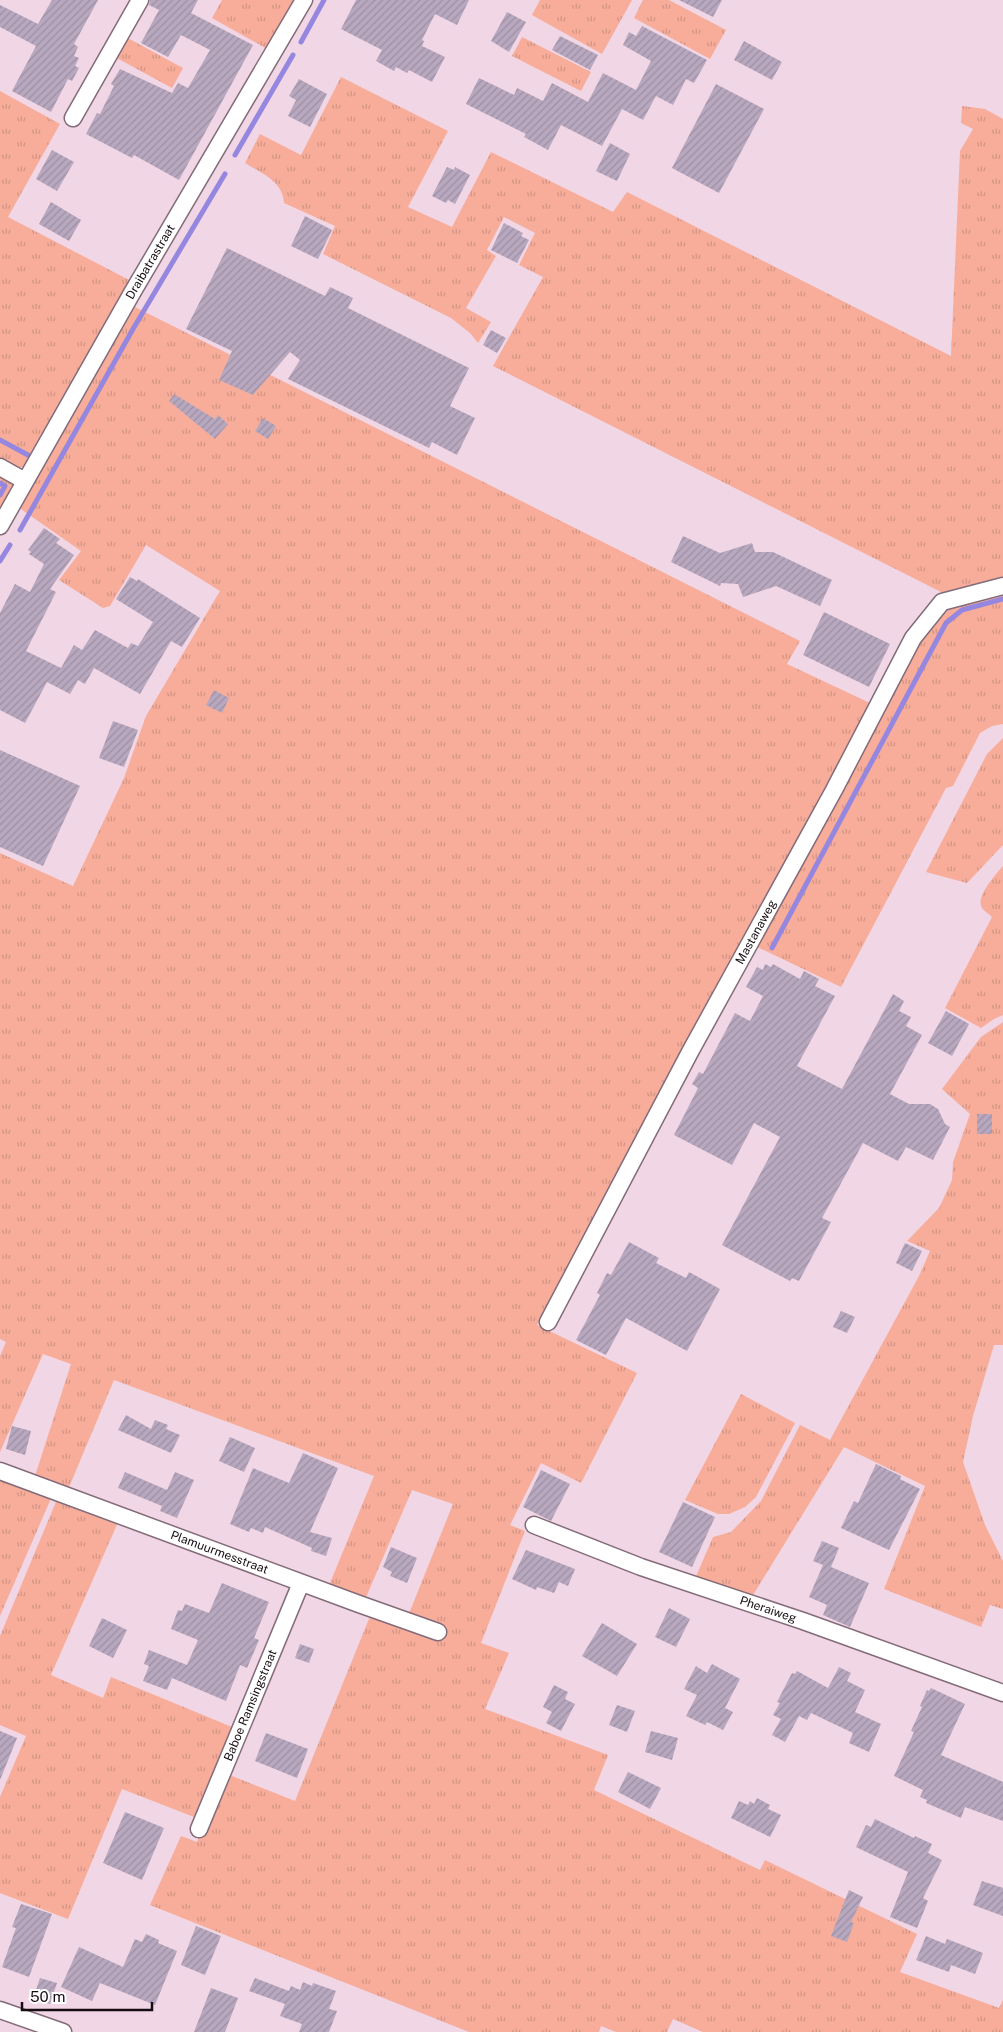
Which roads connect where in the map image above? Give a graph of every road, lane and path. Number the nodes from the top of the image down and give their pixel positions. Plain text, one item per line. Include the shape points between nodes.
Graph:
1 (140, 0) edge
2 (304, 0) edge
3 (73, 118) dead end
4 (0, 467) edge
5 (25, 481) junction
6 (0, 526) edge
7 (1003, 586) edge
8 (548, 1322) dead end
9 (0, 1471) edge
10 (534, 1525) dead end
11 (301, 1583) junction
12 (438, 1632) dead end
13 (1003, 1693) edge
14 (199, 1829) dead end
15 (0, 2010) edge
16 (63, 2032) edge

1 - 3 street
2 - 5 street, Draibatrastraat
4 - 5 street
5 - 6 street, Draibatrastraat
7 - 8 street, Mastanaweg via 942,602 913,638
9 - 11 street, Plamuurmesstraat
10 - 13 street, Pheraiweg via 641,1568 811,1624
11 - 12 street, Plamuurmesstraat
11 - 14 street, Baboe Ramsingstraat
15 - 16 street

